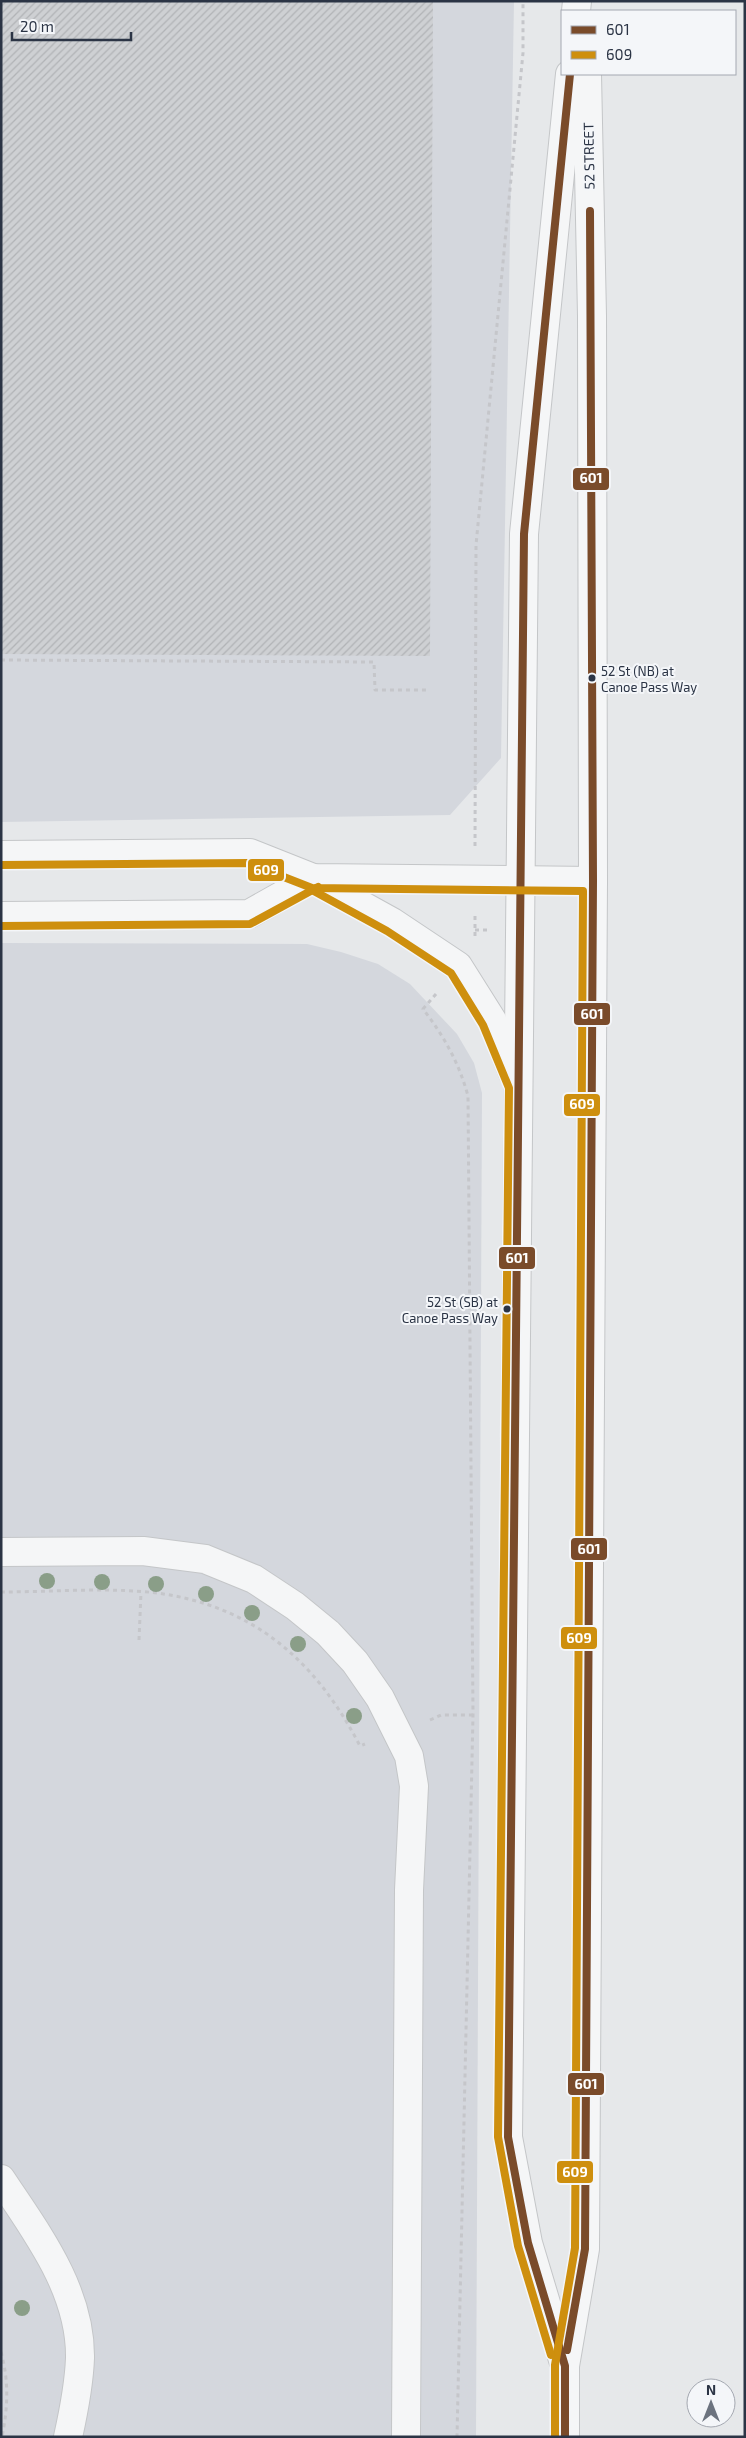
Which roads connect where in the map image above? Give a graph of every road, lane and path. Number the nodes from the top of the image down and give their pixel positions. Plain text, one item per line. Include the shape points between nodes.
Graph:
1 (522, 1) edge
2 (570, 75) edge
3 (587, 75) edge
4 (1, 660) edge
5 (429, 690) dead end
6 (475, 820) dead end
7 (1, 855) edge
8 (313, 878) junction
9 (521, 881) junction
10 (593, 882) junction
11 (475, 904) dead end
12 (1, 916) edge
13 (475, 930) junction
14 (488, 930) dead end
15 (474, 943) dead end
16 (427, 1005) dead end
17 (519, 1086) junction
18 (1, 1552) edge
19 (1, 1592) edge
20 (141, 1592) junction
21 (139, 1640) dead end
22 (473, 1715) junction
23 (426, 1722) dead end
24 (360, 1746) dead end
25 (1, 2178) edge
26 (1, 2352) edge
27 (564, 2366) junction
28 (2, 2437) edge
29 (68, 2437) edge
30 (406, 2437) edge
31 (457, 2437) edge
32 (565, 2437) edge

1 - 6 path via 522,53 476,545
2 - 9 street, 52 STREET via 524,534
3 - 10 street, 52 STREET via 592,316
4 - 5 path via 374,662 375,690
7 - 8 street via 250,853
8 - 9 street
8 - 12 street via 249,914
8 - 17 street via 392,922 458,966 492,1020
9 - 10 street
9 - 17 street, 52 STREET
10 - 27 street, 52 STREET via 585,2248
11 - 13 path
13 - 14 path
13 - 15 path
16 - 22 path via 423,1009 444,1036 468,1096
17 - 27 street, 52 STREET via 508,2137 528,2243
18 - 30 street via 143,1552 206,1559 254,1579 328,1632 355,1662 380,1698 409,1756 414,1786 409,1890
19 - 20 path
20 - 21 path
20 - 24 path via 190,1599 218,1608 288,1648 332,1696
22 - 23 path via 441,1715
22 - 31 path
25 - 29 street via 49,2254 72,2308 80,2357 77,2394
26 - 28 path via 8,2405
27 - 32 street, 52 STREET

